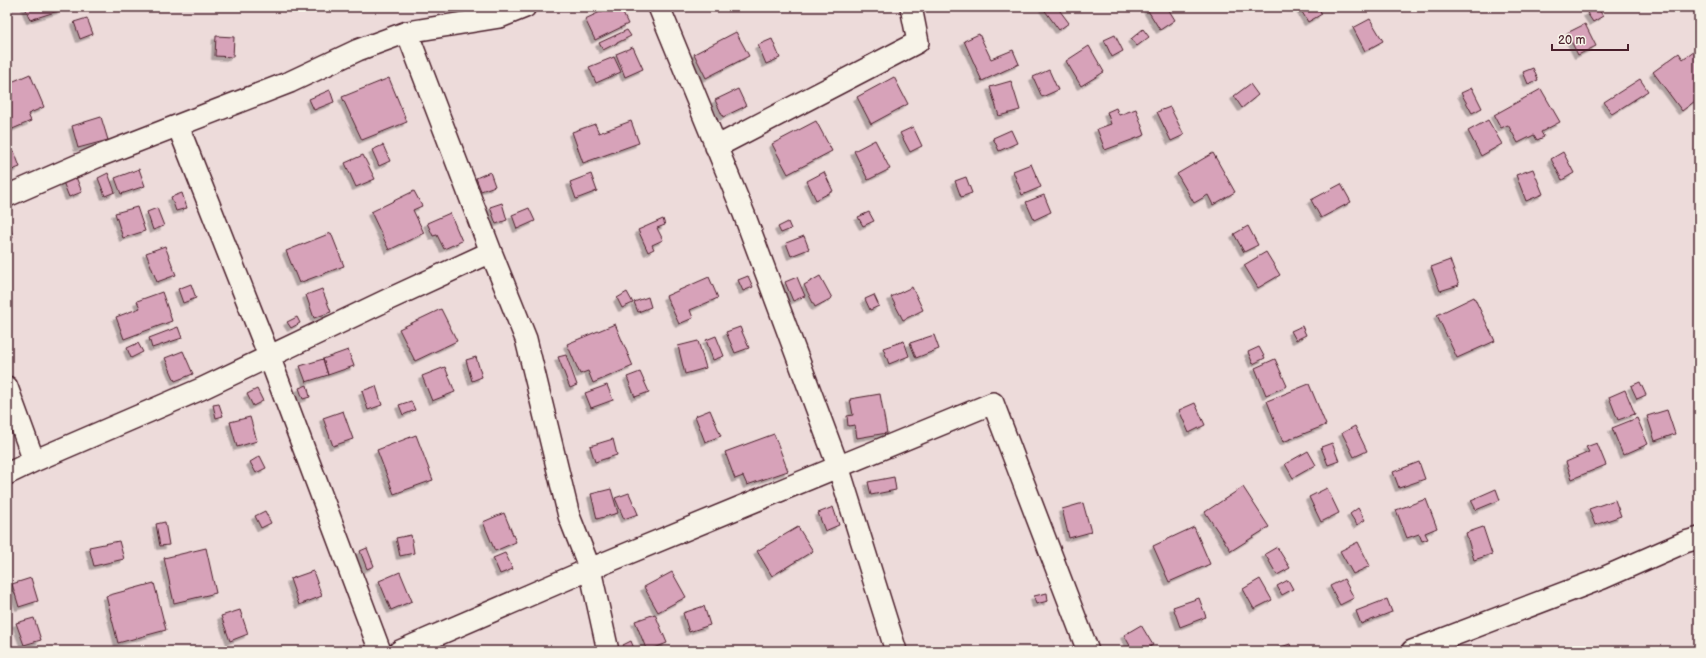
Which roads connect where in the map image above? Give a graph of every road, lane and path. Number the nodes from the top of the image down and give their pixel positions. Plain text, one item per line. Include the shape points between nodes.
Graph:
1 (525, 7) edge
2 (659, 7) edge
3 (911, 7) edge
4 (407, 32) junction
5 (178, 126) junction
6 (716, 147) junction
7 (7, 196) edge
8 (491, 252) junction
9 (269, 356) junction
10 (7, 387) edge
11 (34, 461) junction
12 (838, 466) junction
13 (7, 474) edge
14 (1699, 538) edge
15 (590, 569) junction
16 (380, 651) edge
17 (400, 651) edge
18 (608, 651) edge
19 (896, 651) edge
20 (1088, 651) edge
21 (1412, 651) edge

1 - 4 street via 500,17
2 - 6 street
3 - 6 street via 918,42
4 - 5 street
4 - 8 street
5 - 7 street via 99,156
5 - 9 street
6 - 12 street via 744,214
8 - 9 street
8 - 15 street via 526,339 570,516
9 - 11 street via 201,390
9 - 16 street
10 - 11 street
11 - 13 street
12 - 15 street
12 - 19 street
12 - 20 street via 993,402
14 - 21 street via 1684,542 1603,578
15 - 17 street
15 - 18 street

